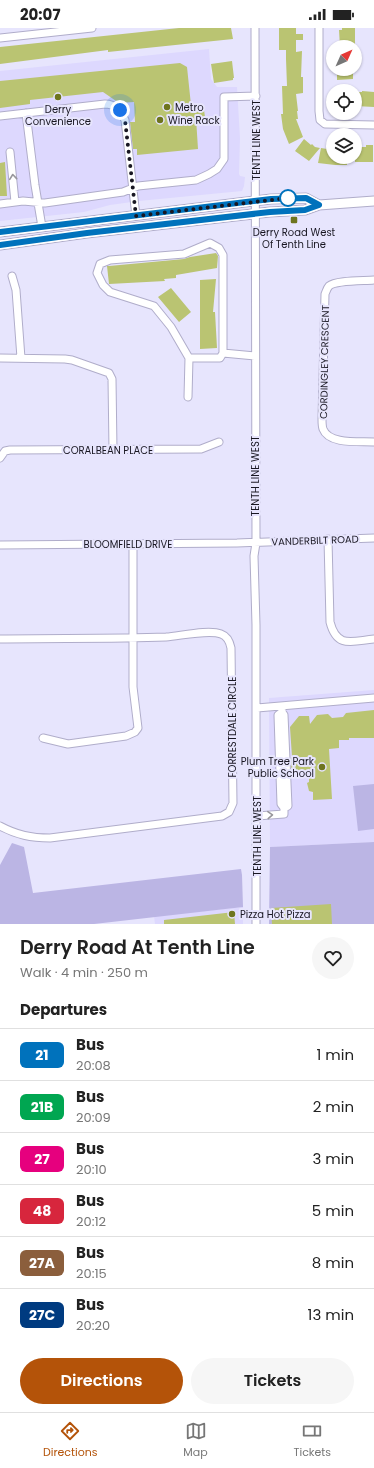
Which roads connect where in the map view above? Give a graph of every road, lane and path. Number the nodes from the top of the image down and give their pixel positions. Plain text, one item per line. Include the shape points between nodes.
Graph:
1 (92, 28) edge
2 (256, 28) edge
3 (319, 28) edge
4 (60, 30) edge
5 (0, 38) edge
6 (256, 96) junction
7 (26, 113) junction
8 (0, 116) edge
9 (374, 125) edge
10 (10, 152) dead end
11 (133, 188) junction
12 (37, 201) junction
13 (256, 201) junction
14 (374, 201) edge
15 (16, 202) junction
16 (0, 204) edge
17 (319, 205) junction
18 (256, 214) junction
19 (136, 216) junction
20 (42, 227) junction
21 (0, 232) edge
22 (0, 245) edge
23 (12, 276) dead end
24 (374, 280) edge
25 (223, 353) junction
26 (255, 356) junction
27 (0, 358) edge
28 (21, 358) junction
29 (189, 358) junction
30 (188, 397) dead end
31 (219, 442) dead end
32 (374, 442) edge
33 (113, 450) junction
34 (0, 458) edge
35 (374, 538) edge
36 (328, 539) junction
37 (256, 543) junction
38 (133, 544) junction
39 (0, 545) edge
40 (134, 638) junction
41 (0, 639) edge
42 (374, 639) edge
43 (374, 698) edge
44 (256, 708) junction
45 (282, 709) junction
46 (44, 738) dead end
47 (257, 816) junction
48 (0, 826) edge
49 (256, 924) edge

1 - 4 street
2 - 6 street, TENTH LINE WEST
3 - 9 street via 320,120 325,124
4 - 5 street
6 - 11 street via 224,97 224,159 213,173 196,180
6 - 13 street, TENTH LINE WEST
7 - 8 street
7 - 11 street via 111,104 120,110 125,120
7 - 12 street
15 -> 10 street
11 - 12 street via 123,192 45,203
11 - 19 street
12 - 15 street
12 - 20 street
13 - 17 main road via 306,198
13 - 18 street, TENTH LINE WEST
13 - 19 main road
14 - 17 main road
15 - 16 street
17 - 18 main road via 305,210
18 - 22 main road
18 - 26 street, TENTH LINE WEST
19 - 20 main road
20 - 21 main road
23 - 28 street via 16,290
24 - 32 street, CORDINGLEY CRESCENT via 338,282 329,285 326,290 322,419 323,430 337,440
25 - 26 street
25 - 29 street via 220,358
25 - 29 street via 223,255 219,248 210,243 184,254 110,260 100,264 97,273 103,285 110,292 154,306 171,327
26 - 37 street, TENTH LINE WEST
27 - 28 street
28 - 33 street via 72,360 109,373 112,379
29 - 30 street
31 - 33 street, CORALBEAN PLACE via 200,449
33 - 34 street, CORALBEAN PLACE via 10,450 4,452
35 - 36 street, VANDERBILT ROAD
36 - 37 street, VANDERBILT ROAD
36 - 42 street via 330,622 333,633 345,642
37 - 38 street, BLOOMFIELD DRIVE
37 - 44 street, TENTH LINE WEST
38 - 39 street, BLOOMFIELD DRIVE
38 - 40 street
40 - 41 street, FORRESTDALE CIRCLE
40 - 46 street via 133,688 138,728 135,732 126,736 68,744
40 - 48 street, FORRESTDALE CIRCLE via 214,633 221,634 230,643 232,803 228,812 222,816 50,838 34,838
43 - 45 street via 324,701
44 - 45 street
44 - 47 street, TENTH LINE WEST
47 -> 45 street via 284,814 284,808 288,806
47 - 49 street, TENTH LINE WEST

